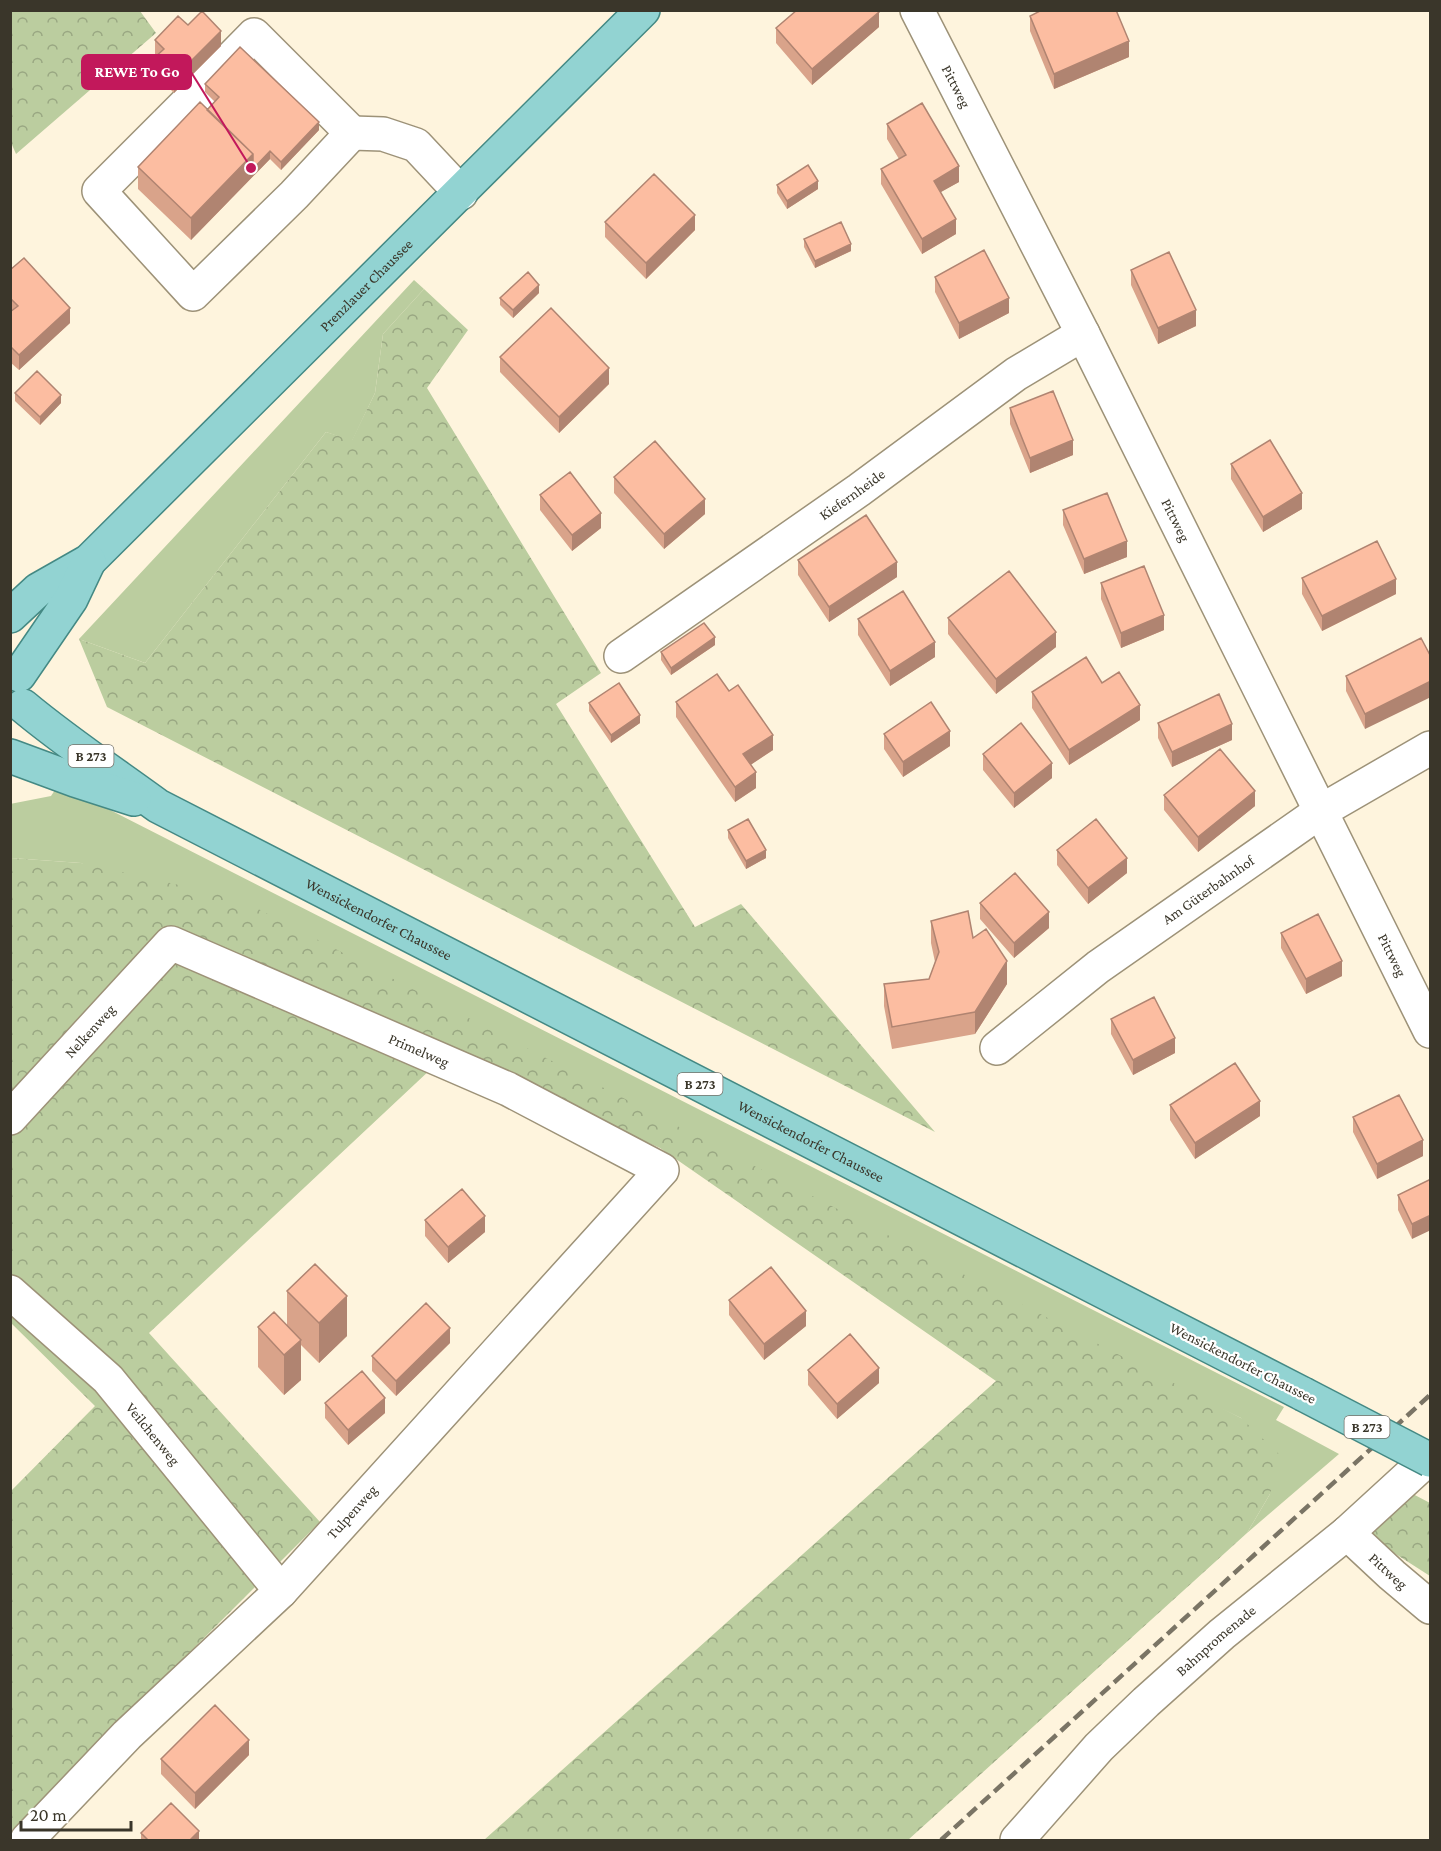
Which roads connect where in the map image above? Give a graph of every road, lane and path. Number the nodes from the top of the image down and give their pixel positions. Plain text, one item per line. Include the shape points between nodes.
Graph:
1 (644, 10) edge
2 (917, 10) edge
3 (352, 133) junction
4 (461, 193) junction
5 (1083, 334) junction
6 (89, 561) junction
7 (10, 616) edge
8 (621, 656) dead end
9 (18, 680) edge
10 (10, 739) edge
11 (1431, 748) edge
12 (10, 756) edge
13 (158, 806) junction
14 (1321, 811) junction
15 (171, 943) joint
16 (1431, 1030) edge
17 (997, 1048) dead end
18 (10, 1118) edge
19 (662, 1170) joint
20 (10, 1292) edge
21 (1431, 1459) edge
22 (1347, 1533) junction
23 (281, 1591) junction
24 (1431, 1608) edge
25 (27, 1840) edge
26 (1017, 1840) edge

1 - 4 main road, Prenzlauer Chaussee
2 - 5 street, Pittweg
3 - 3 street via 254,35 203,104 99,191 193,294
3 - 4 street via 383,134 416,145
4 - 6 main road, Prenzlauer Chaussee
5 - 8 street, Kiefernheide via 1016,374 859,490
5 - 14 street, Pittweg
6 - 7 main road, Prenzlauer Chaussee via 38,590
6 - 9 main road, Prenzlauer Chaussee via 71,599
9 - 10 main road, Prenzlauer Chaussee via 19,724
9 - 13 main road, Wensickendorfer Chaussee / B 273 via 61,737
11 - 14 street, Am Güterbahnhof
12 - 13 main road, Wensickendorfer Chaussee / B 273
13 - 21 main road, Wensickendorfer Chaussee / B 273, bridge
14 - 16 street, Pittweg
14 - 17 street, Am Güterbahnhof via 1098,967
15 - 18 street, Nelkenweg
15 - 19 street, Primelweg via 508,1089
19 - 23 street, Tulpenweg
20 - 23 street, Veilchenweg via 108,1379
21 - 22 street, Bahnpromenade
22 - 24 street, Pittweg
22 - 26 street, Bahnpromenade via 1222,1634 1146,1702 1099,1747
23 - 25 street, Tulpenweg via 127,1735

